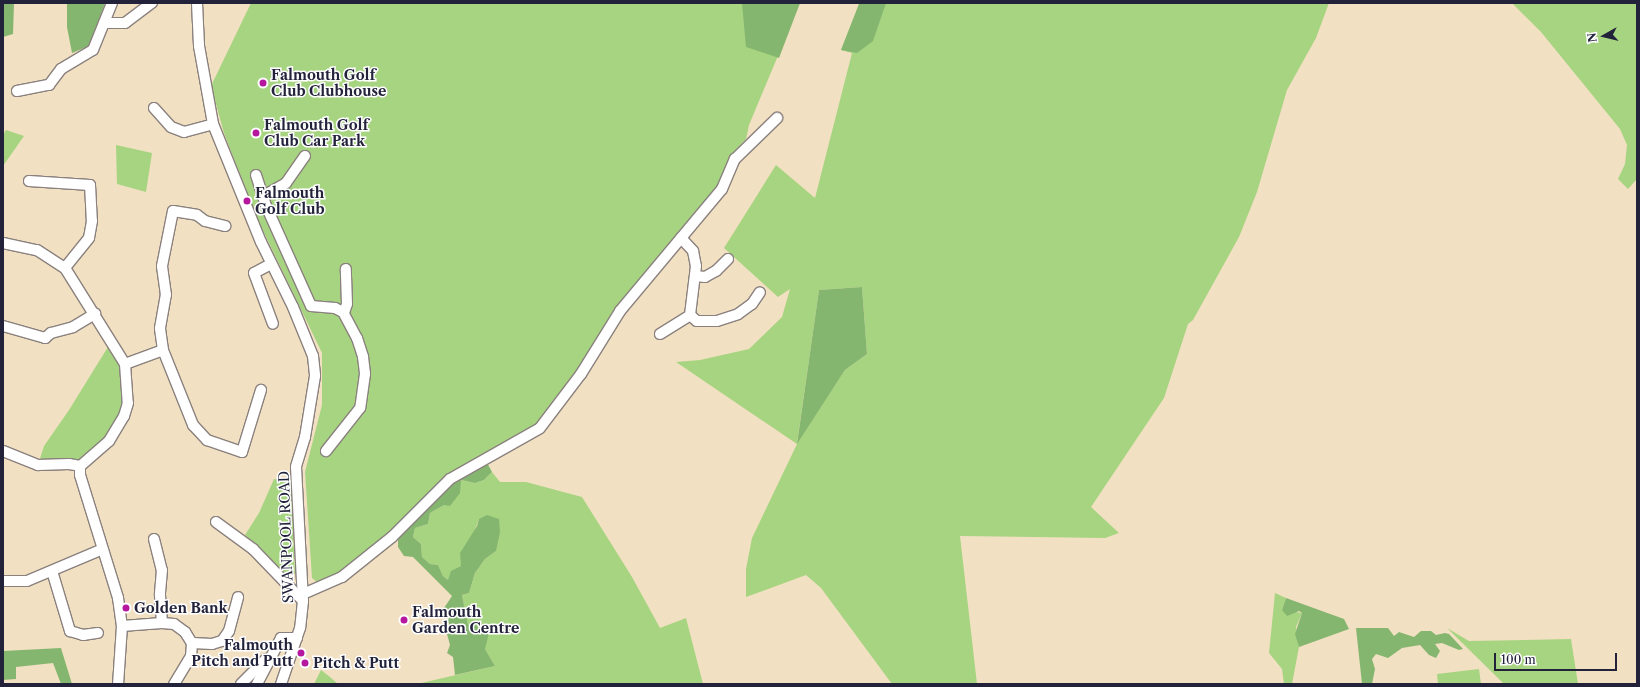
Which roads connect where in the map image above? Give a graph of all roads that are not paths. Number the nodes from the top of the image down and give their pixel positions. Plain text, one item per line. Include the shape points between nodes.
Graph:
1 (112, 3) edge
2 (152, 3) edge
3 (197, 3) edge
4 (104, 24) junction
5 (16, 91) dead end
6 (154, 108) dead end
7 (777, 118) dead end
8 (213, 124) junction
9 (305, 156) dead end
10 (256, 175) dead end
11 (29, 181) dead end
12 (263, 196) junction
13 (225, 226) dead end
14 (681, 238) junction
15 (3, 243) edge
16 (728, 259) dead end
17 (270, 264) junction
18 (65, 268) junction
19 (346, 269) dead end
20 (695, 276) junction
21 (760, 292) dead end
22 (344, 313) junction
23 (95, 314) junction
24 (690, 315) junction
25 (274, 324) dead end
26 (3, 326) edge
27 (660, 334) dead end
28 (163, 350) junction
29 (125, 364) junction
30 (261, 390) dead end
31 (3, 451) edge
32 (326, 451) dead end
33 (80, 466) junction
34 (216, 522) dead end
35 (154, 539) dead end
36 (104, 549) junction
37 (52, 571) junction
38 (3, 581) edge
39 (238, 597) dead end
40 (303, 598) junction
41 (162, 623) junction
42 (122, 626) junction
43 (98, 633) dead end
44 (297, 638) junction
45 (192, 643) junction
46 (270, 655) junction
47 (118, 684) edge
48 (174, 684) edge
49 (241, 684) edge
50 (257, 684) edge
51 (281, 684) edge

1 - 4 street
2 - 4 street via 125,23
3 - 8 street, SWANPOOL ROAD via 199,46
4 - 5 street via 93,50 61,69 49,85
6 - 8 street via 171,127 184,132
7 - 14 street via 735,159 722,189
8 - 17 street, SWANPOOL ROAD
9 - 12 street via 286,183
10 - 12 street
11 - 18 street via 90,185 92,221 89,238
12 - 22 street via 311,306 335,308
13 - 28 street via 205,221 197,215 173,211 162,266 166,295 160,328
14 - 20 street via 693,252
14 - 40 street via 620,311 581,374 540,428 450,479 392,537 339,578
15 - 18 street via 36,250
16 - 20 street via 716,271 705,277
17 - 25 street via 254,273
17 - 40 street, SWANPOOL ROAD via 312,348 315,370 305,437 296,467
18 - 23 street
19 - 22 street via 347,304
20 - 24 street
21 - 24 street via 752,304 738,314 717,321 697,321
22 - 32 street via 357,338 363,357 366,374 364,394 360,408
23 - 26 street via 73,327 51,333 45,338
23 - 29 street
24 - 27 street
28 - 29 street
28 - 30 street via 193,425 207,440 242,452
29 - 33 street via 128,403 124,416 109,441
31 - 33 street via 38,465
33 - 36 street via 80,475
34 - 40 street via 253,549
35 - 41 street via 162,570
36 - 37 street
36 - 42 street via 118,598
37 - 38 street via 27,581
37 - 43 street via 70,631 83,635
39 - 45 street via 229,631 222,641 212,644
40 - 44 street, SWANPOOL ROAD
41 - 42 street
41 - 45 street via 174,624 185,632
42 - 47 street
44 - 46 street via 281,638
44 - 51 street, SWANPOOL ROAD
45 - 48 street via 191,656
46 - 49 street
46 - 50 street

